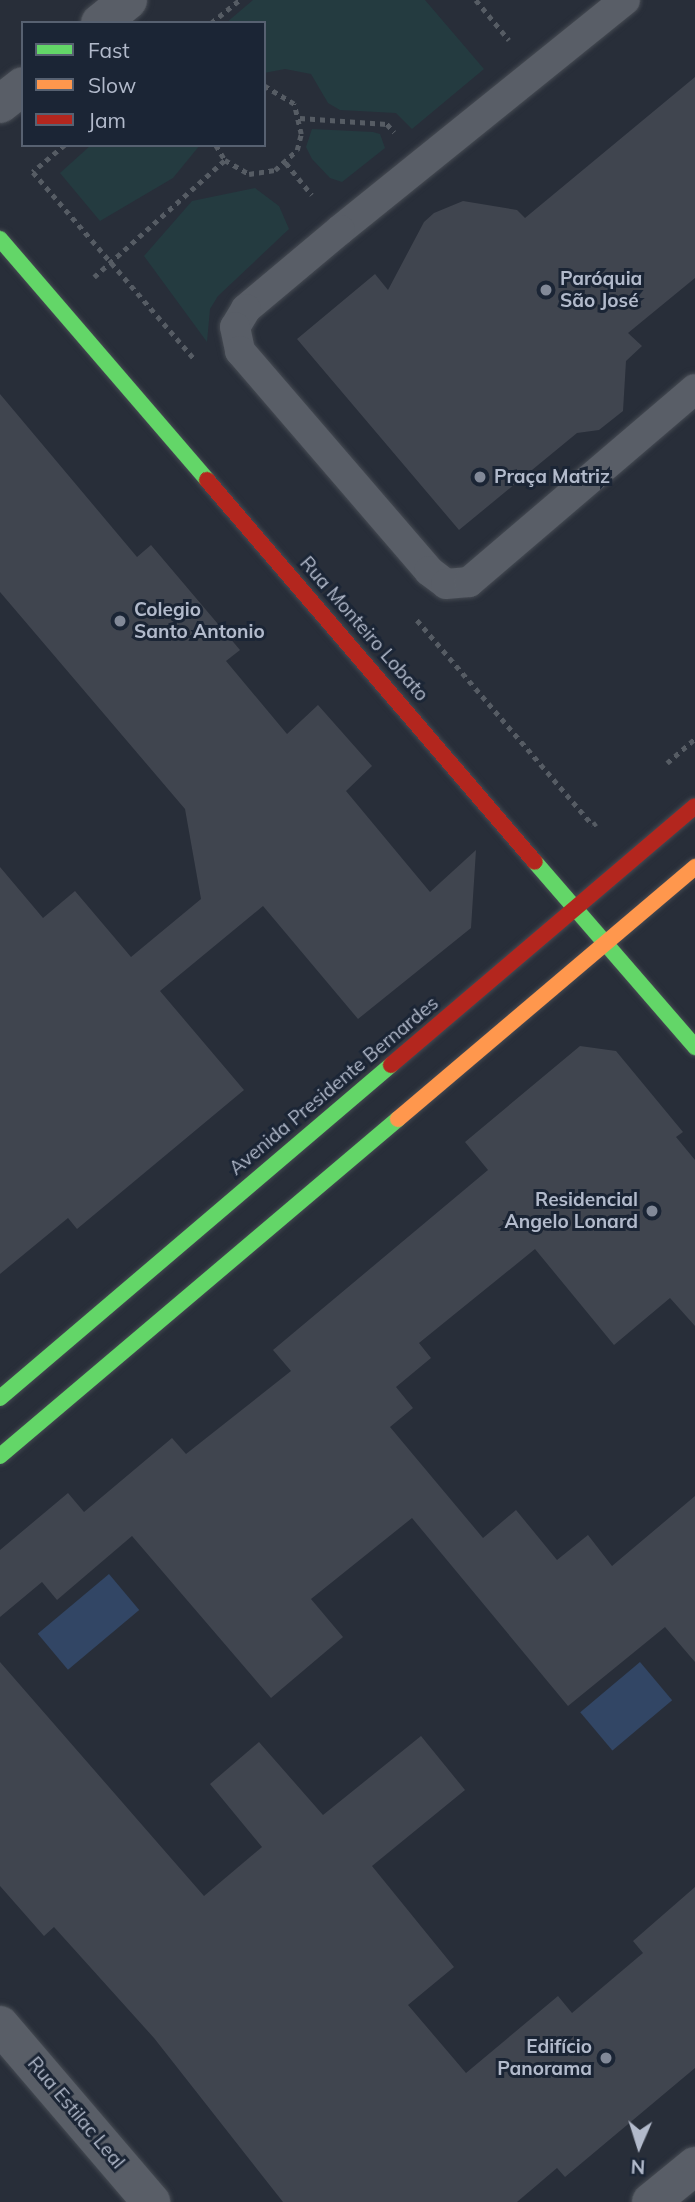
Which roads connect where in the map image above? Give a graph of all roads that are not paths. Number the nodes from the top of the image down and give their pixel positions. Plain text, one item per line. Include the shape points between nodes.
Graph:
1 (128, 0) edge
2 (625, 0) edge
3 (102, 21) edge
4 (21, 88) edge
5 (0, 104) edge
6 (0, 239) edge
7 (695, 389) edge
8 (695, 806) edge
9 (695, 867) edge
10 (576, 907) junction
11 (606, 941) junction
12 (695, 1047) edge
13 (53, 1354) junction
14 (80, 1388) junction
15 (0, 1398) edge
16 (0, 1456) edge
17 (0, 2025) edge
18 (695, 2166) edge
19 (151, 2202) edge
20 (652, 2202) edge

1 - 3 street
2 - 7 lane via 246,309 234,327 240,351 429,571 446,584 468,582
4 - 5 street
6 - 10 street, Rua Monteiro Lobato
8 - 10 street, Avenida Presidente Bernardes
9 - 11 street
10 - 11 street, Rua Monteiro Lobato
10 - 13 street, Avenida Presidente Bernardes
11 - 12 street, Rua Monteiro Lobato
11 - 14 street
13 - 14 street
13 - 15 street, Avenida Presidente Bernardes
14 - 16 street
17 - 19 street, Rua Estilac Leal
18 - 20 street

